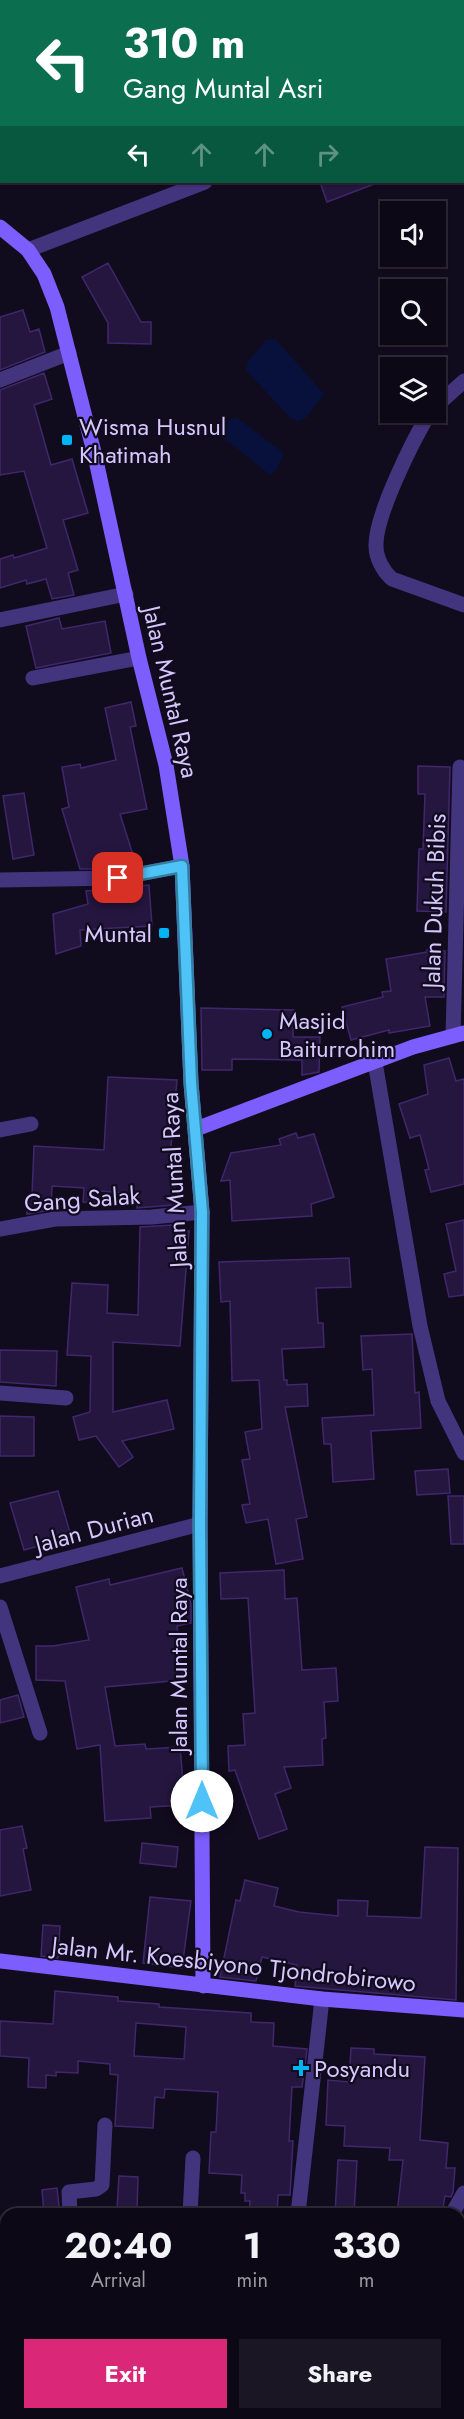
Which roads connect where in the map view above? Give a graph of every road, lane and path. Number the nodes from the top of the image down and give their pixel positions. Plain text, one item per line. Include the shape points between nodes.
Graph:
1 (170, 183) edge
2 (202, 183) edge
3 (154, 202) junction
4 (0, 227) edge
5 (28, 250) junction
6 (69, 353) junction
7 (0, 380) edge
8 (464, 381) edge
9 (446, 397) edge
10 (423, 423) edge
11 (126, 594) junction
12 (464, 605) edge
13 (0, 620) edge
14 (139, 658) junction
15 (33, 678) dead end
16 (460, 767) dead end
17 (182, 866) junction
18 (0, 880) edge
19 (458, 1035) edge
20 (375, 1062) junction
21 (31, 1124) dead end
22 (196, 1129) junction
23 (0, 1130) edge
24 (202, 1212) junction
25 (0, 1229) edge
26 (0, 1393) edge
27 (66, 1398) dead end
28 (464, 1453) edge
29 (200, 1524) junction
30 (0, 1576) edge
31 (0, 1607) edge
32 (40, 1733) dead end
33 (0, 1961) edge
34 (203, 1986) junction
35 (322, 1999) junction
36 (464, 2010) edge
37 (105, 2126) dead end
38 (193, 2158) dead end
39 (464, 2193) edge
40 (70, 2208) edge
41 (190, 2208) edge
42 (299, 2208) edge
43 (455, 2208) edge

1 - 3 street
2 - 3 street
3 - 5 street
4 - 5 main road, Jalan Muntal Raya
5 - 6 main road, Jalan Muntal Raya via 44,274
6 - 7 street
6 - 11 main road, Jalan Muntal Raya
8 - 9 street
10 - 12 street via 412,441 377,531 376,549 392,579
11 - 13 street
11 - 14 main road, Jalan Muntal Raya
14 - 15 street
14 - 17 main road, Jalan Muntal Raya via 166,765
16 - 19 street, Jalan Dukuh Bibis
17 - 18 street via 118,878
17 - 22 main road, Jalan Muntal Raya
19 - 20 main road
20 - 22 main road
20 - 28 street via 420,1326 438,1401
21 - 23 street
22 - 24 main road, Jalan Muntal Raya
24 - 25 street, Gang Salak via 55,1220
24 - 29 main road, Jalan Muntal Raya
26 - 27 street
29 - 30 street, Jalan Durian
29 - 34 main road, Jalan Muntal Raya
31 - 32 street
33 - 34 main road, Jalan Mr. Koesbiyono Tjondrobirowo
34 - 35 main road, Jalan Mr. Koesbiyono Tjondrobirowo
35 - 36 main road, Jalan Mr. Koesbiyono Tjondrobirowo
35 - 42 street
37 - 40 street via 102,2186 69,2192
38 - 41 street
39 - 43 street

